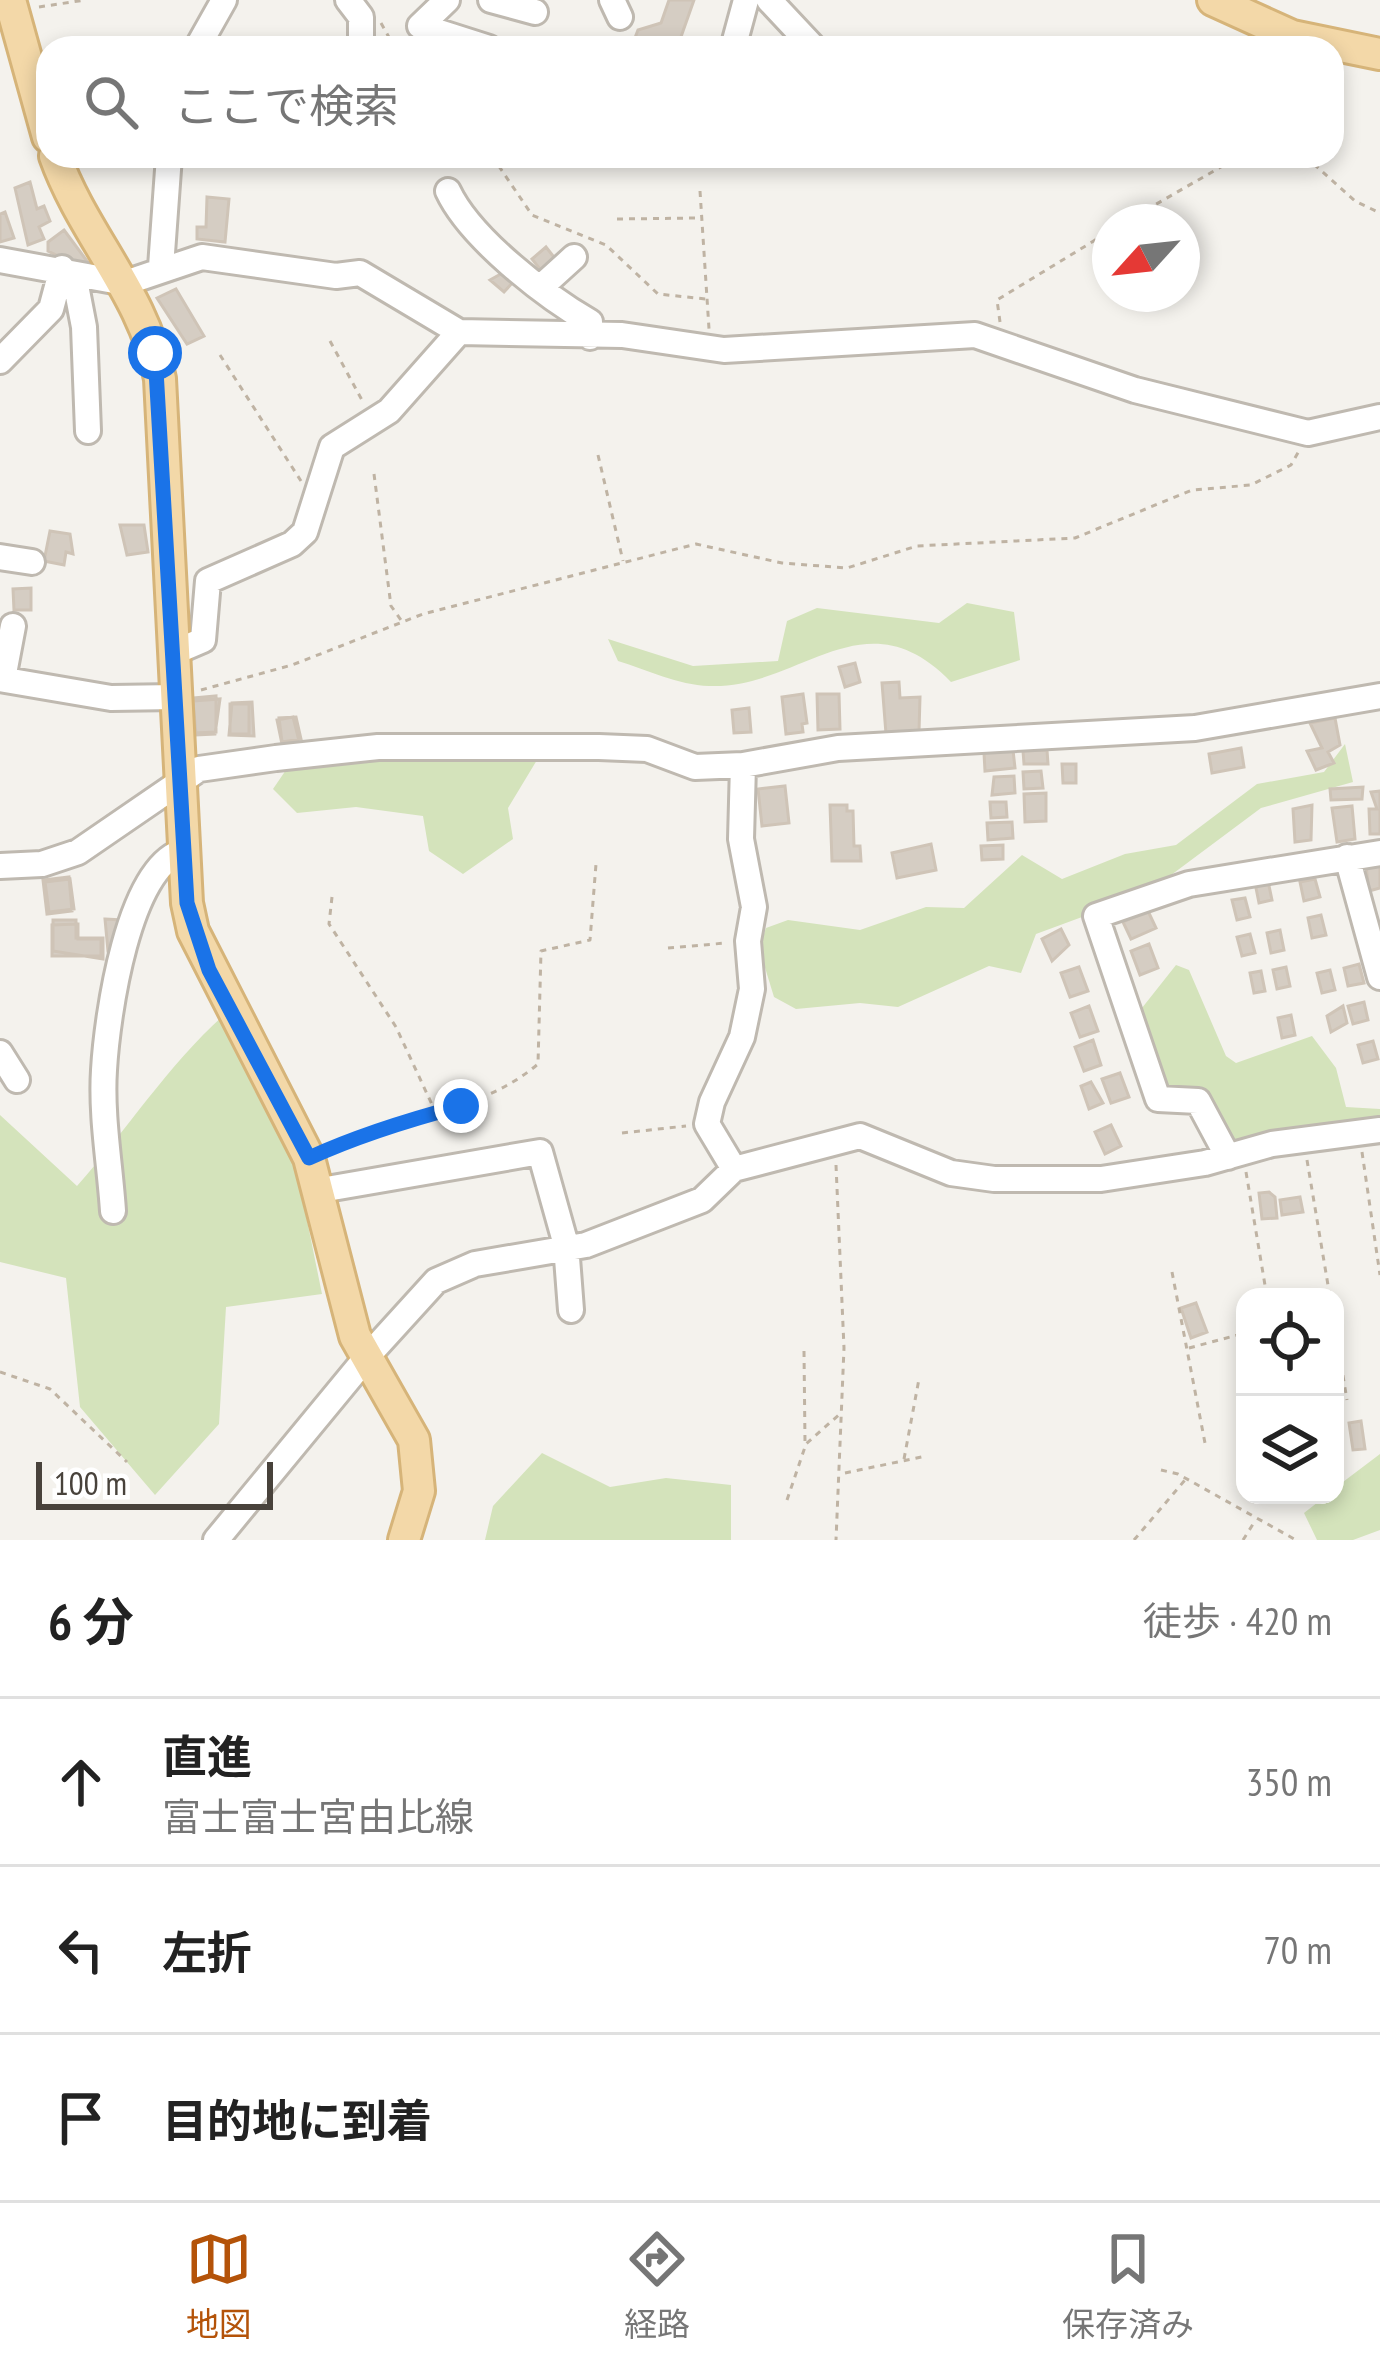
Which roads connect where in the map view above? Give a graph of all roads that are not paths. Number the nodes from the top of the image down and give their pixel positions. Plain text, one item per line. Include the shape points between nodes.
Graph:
1 (224, 0) edge
2 (348, 0) edge
3 (447, 0) edge
4 (491, 0) edge
5 (746, 0) edge
6 (769, 0) edge
7 (1213, 0) edge
8 (12, 6) edge
9 (535, 12) dead end
10 (203, 36) edge
11 (362, 36) edge
12 (451, 36) edge
13 (736, 36) edge
14 (803, 36) edge
15 (1276, 36) edge
16 (1344, 49) edge
17 (1380, 54) edge
18 (36, 93) edge
19 (59, 168) edge
20 (168, 168) edge
21 (448, 191) dead end
22 (574, 257) dead end
23 (0, 260) edge
24 (161, 267) junction
25 (68, 271) junction
26 (125, 283) junction
27 (541, 287) junction
28 (43, 319) junction
29 (83, 322) junction
30 (459, 332) junction
31 (590, 337) junction
32 (0, 361) edge
33 (1380, 417) edge
34 (88, 431) dead end
35 (0, 557) edge
36 (32, 562) dead end
37 (13, 626) dead end
38 (175, 652) junction
39 (2, 679) edge
40 (1380, 696) edge
41 (176, 698) junction
42 (743, 765) junction
43 (181, 778) junction
44 (184, 851) junction
45 (1380, 853) edge
46 (1347, 857) junction
47 (0, 866) edge
48 (1380, 977) edge
49 (0, 1053) edge
50 (16, 1079) dead end
51 (1370, 1131) edge
52 (1235, 1155) junction
53 (734, 1168) junction
54 (321, 1190) junction
55 (113, 1211) dead end
56 (566, 1245) junction
57 (571, 1310) dead end
58 (365, 1358) junction
59 (216, 1540) edge
60 (404, 1540) edge

1 - 10 street
2 - 11 street via 361,17
3 - 12 street via 420,26
4 - 9 street
5 - 13 street
6 - 14 street
7 - 15 main road
8 - 18 main road
16 - 17 main road
19 - 26 main road
20 - 24 street
21 - 27 street
22 - 27 street
23 - 25 street
24 - 26 street
24 - 30 street via 202,257 360,273
25 - 26 street
25 - 28 street
25 - 29 street
26 - 38 main road via 149,328 160,379
27 - 31 street via 590,322
28 - 29 street
28 - 32 street
29 - 34 street
30 - 31 street
30 - 38 street via 389,411 332,447 305,532 208,581 202,640
31 - 33 street via 712,349 975,335 1135,390 1308,434
35 - 36 street
37 - 39 street
38 - 41 main road
39 - 41 street via 111,698
40 - 42 street via 1196,728 838,748
41 - 43 main road
42 - 43 street via 694,767 647,749 378,747 199,769
42 - 53 street via 752,989 707,1124
43 - 44 main road
43 - 47 street via 78,852
44 - 54 main road via 193,931
44 - 55 street via 167,855 152,873 133,913 117,990 104,1071
45 - 46 street
46 - 48 street
46 - 52 street via 1190,884 1096,916 1158,1100 1198,1101
49 - 50 street
51 - 52 street
52 - 53 street via 1101,1179 994,1179 951,1173 860,1136
53 - 56 street via 702,1200 586,1245
54 - 56 street via 540,1152
54 - 58 main road
56 - 57 street
56 - 58 street via 451,1273
58 - 59 street
58 - 60 main road via 406,1420 420,1467

